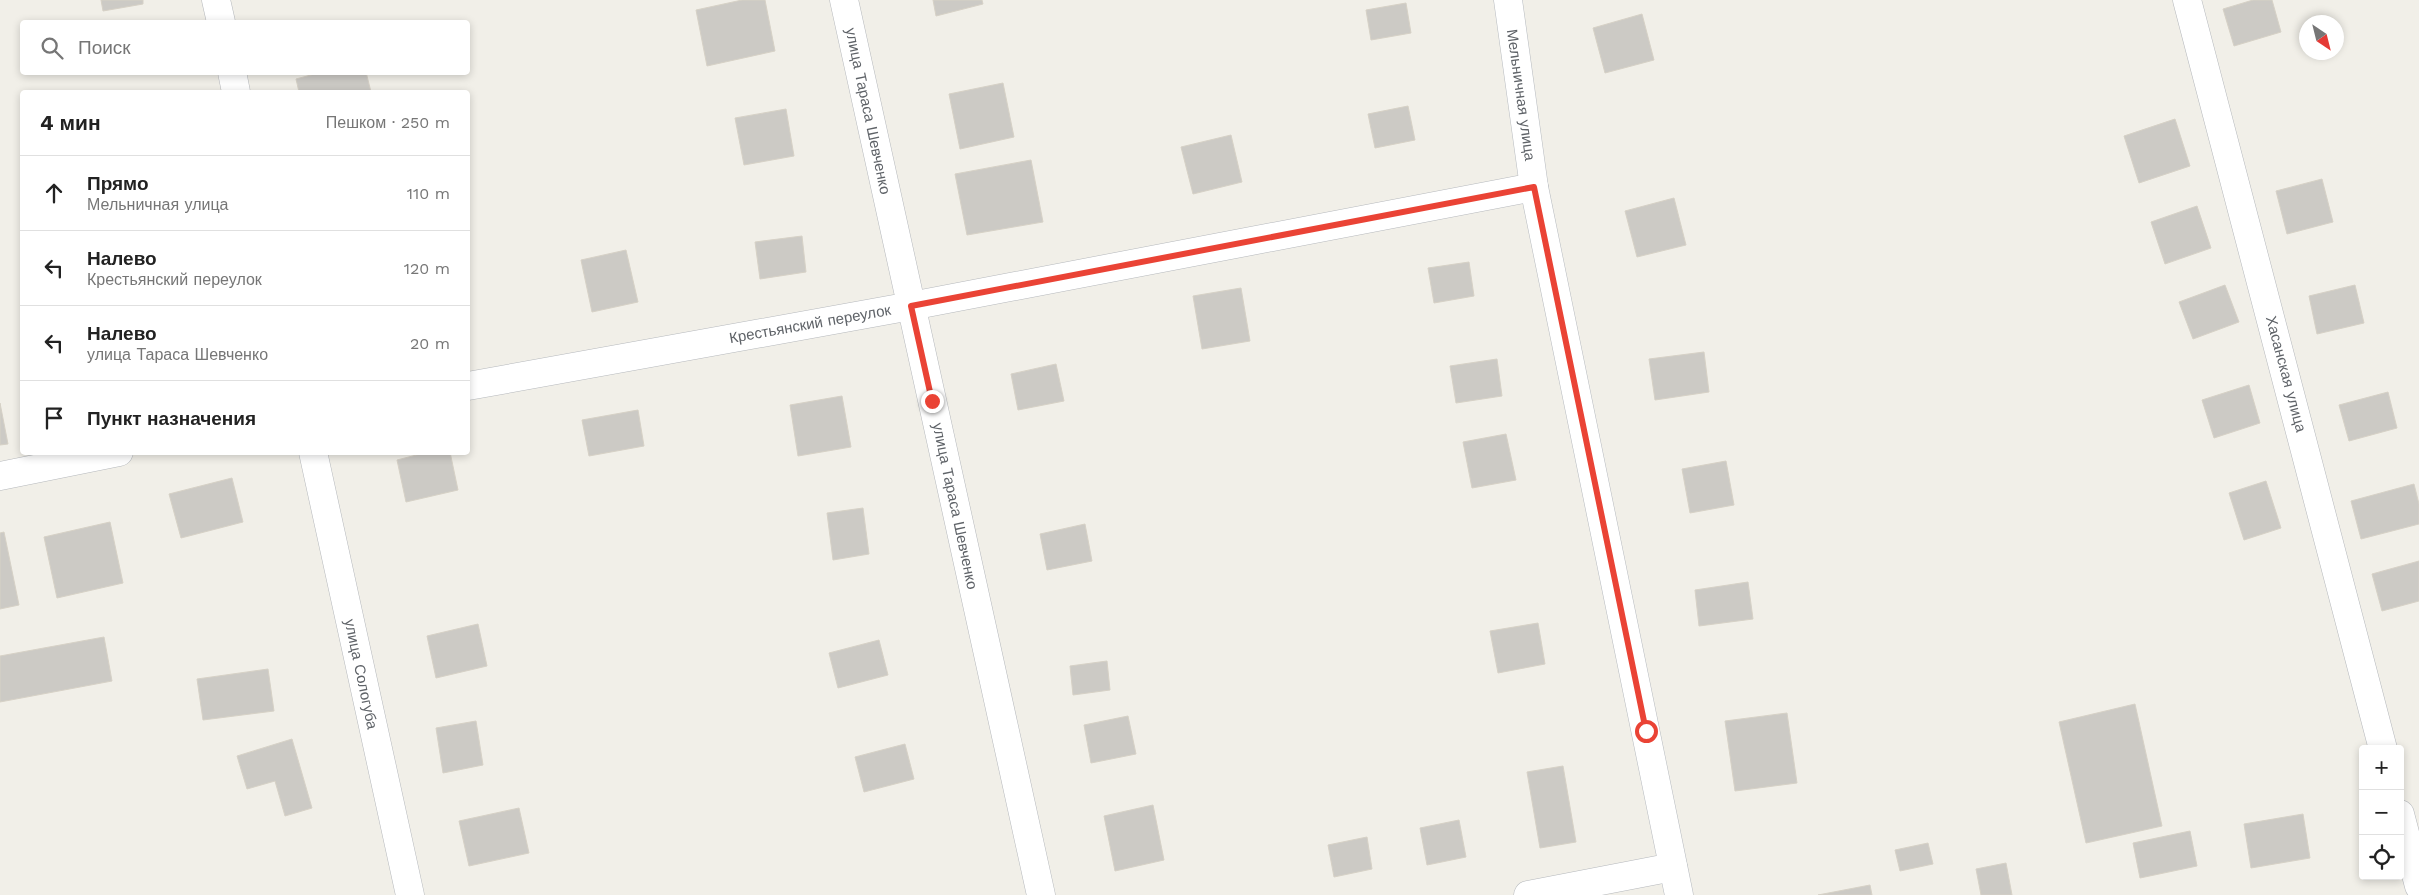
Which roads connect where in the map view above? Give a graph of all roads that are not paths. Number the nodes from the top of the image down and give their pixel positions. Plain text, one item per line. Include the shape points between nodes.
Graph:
1 (216, 0) edge
2 (844, 0) edge
3 (1508, 0) edge
4 (2186, 0) edge
5 (221, 20) edge
6 (233, 75) edge
7 (236, 90) edge
8 (1534, 187) junction
9 (911, 306) junction
10 (470, 386) edge
11 (104, 455) edge
12 (314, 455) edge
13 (0, 476) edge
14 (2382, 745) edge
15 (2404, 829) edge
16 (1673, 867) junction
17 (2419, 886) edge
18 (410, 895) edge
19 (1041, 895) edge
20 (1528, 895) edge
21 (1679, 895) edge

1 - 5 street
2 - 9 street, улица Тараса Шевченко
3 - 8 street, Мельничная улица
4 - 14 street, Хасанская улица
6 - 7 street
8 - 9 street, Крестьянский переулок
8 - 16 street, Мельничная улица
9 - 10 street, Крестьянский переулок
9 - 19 street, улица Тараса Шевченко
11 - 13 street
12 - 18 street, улица Сологуба
15 - 17 street
16 - 20 street
16 - 21 street, Мельничная улица

